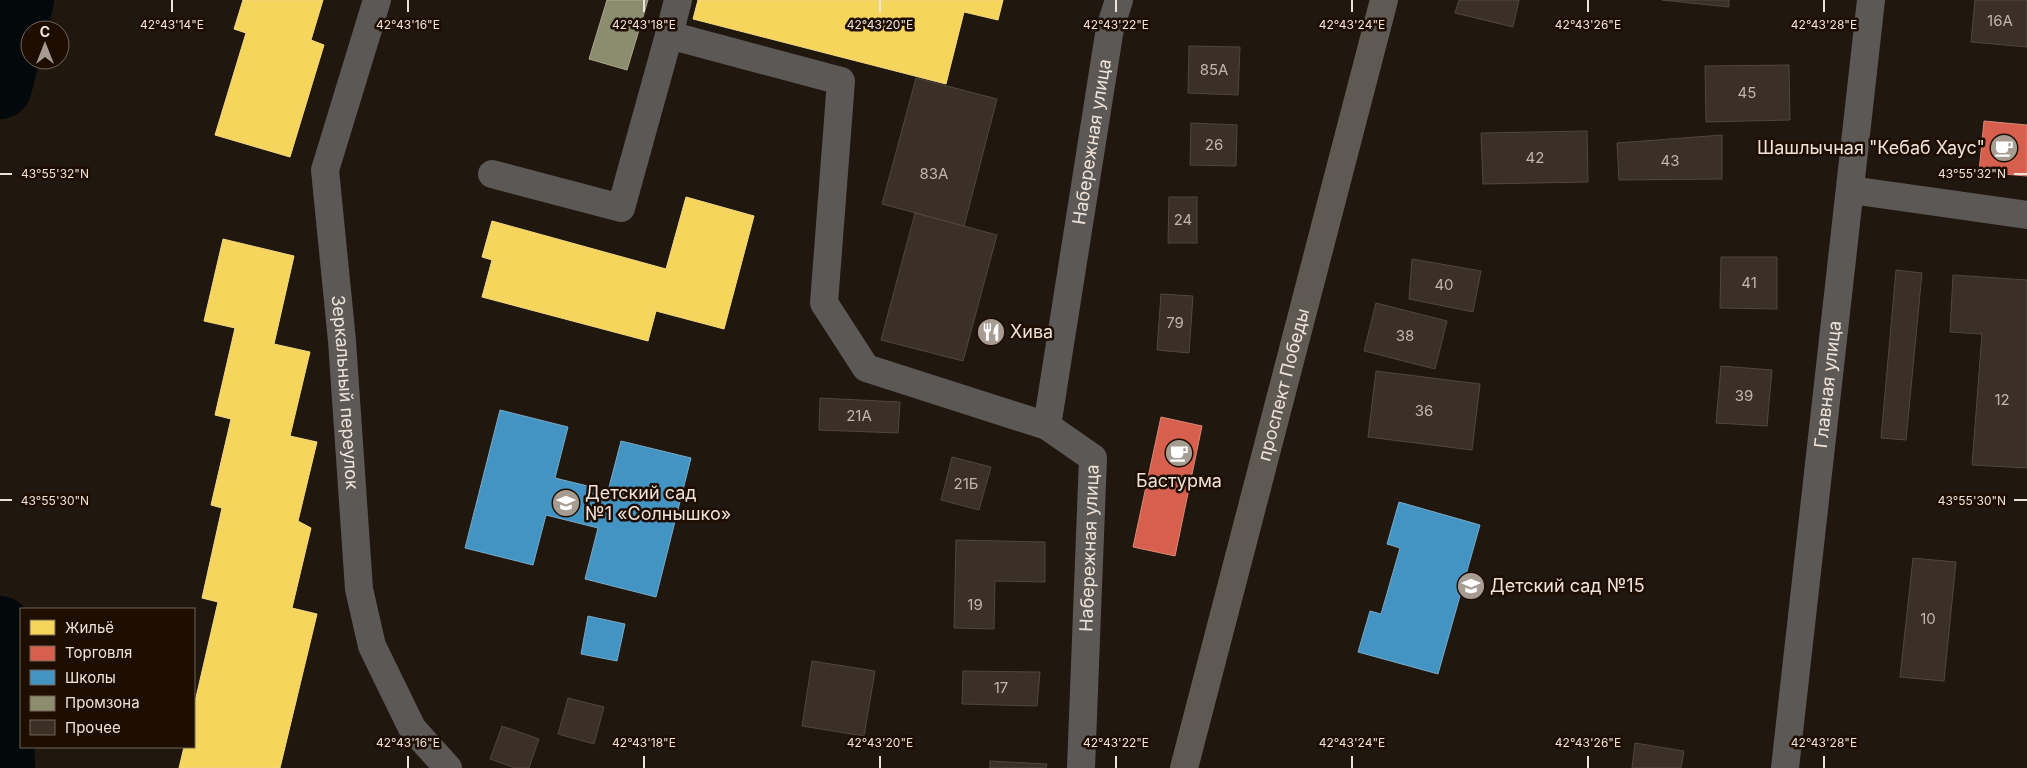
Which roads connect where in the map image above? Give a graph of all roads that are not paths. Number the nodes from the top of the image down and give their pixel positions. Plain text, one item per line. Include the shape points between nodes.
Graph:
1 (377, 0) edge
2 (678, 0) edge
3 (1119, 0) edge
4 (1384, 0) edge
5 (1871, 0) edge
6 (668, 35) junction
7 (492, 174) dead end
8 (1850, 190) junction
9 (2027, 215) edge
10 (1047, 426) junction
11 (448, 768) edge
12 (1081, 768) edge
13 (1184, 768) edge
14 (1785, 768) edge

1 - 11 street, Зеркальный переулок via 325,170 342,341 359,590 372,646 412,728
2 - 6 street
3 - 10 street, Набережная улица via 1110,28
4 - 13 main road, проспект Победы
5 - 8 street, Главная улица
6 - 7 street via 621,208
6 - 10 street via 841,81 824,303 866,368
8 - 9 street
8 - 14 street, Главная улица
10 - 12 street, Набережная улица via 1093,458

